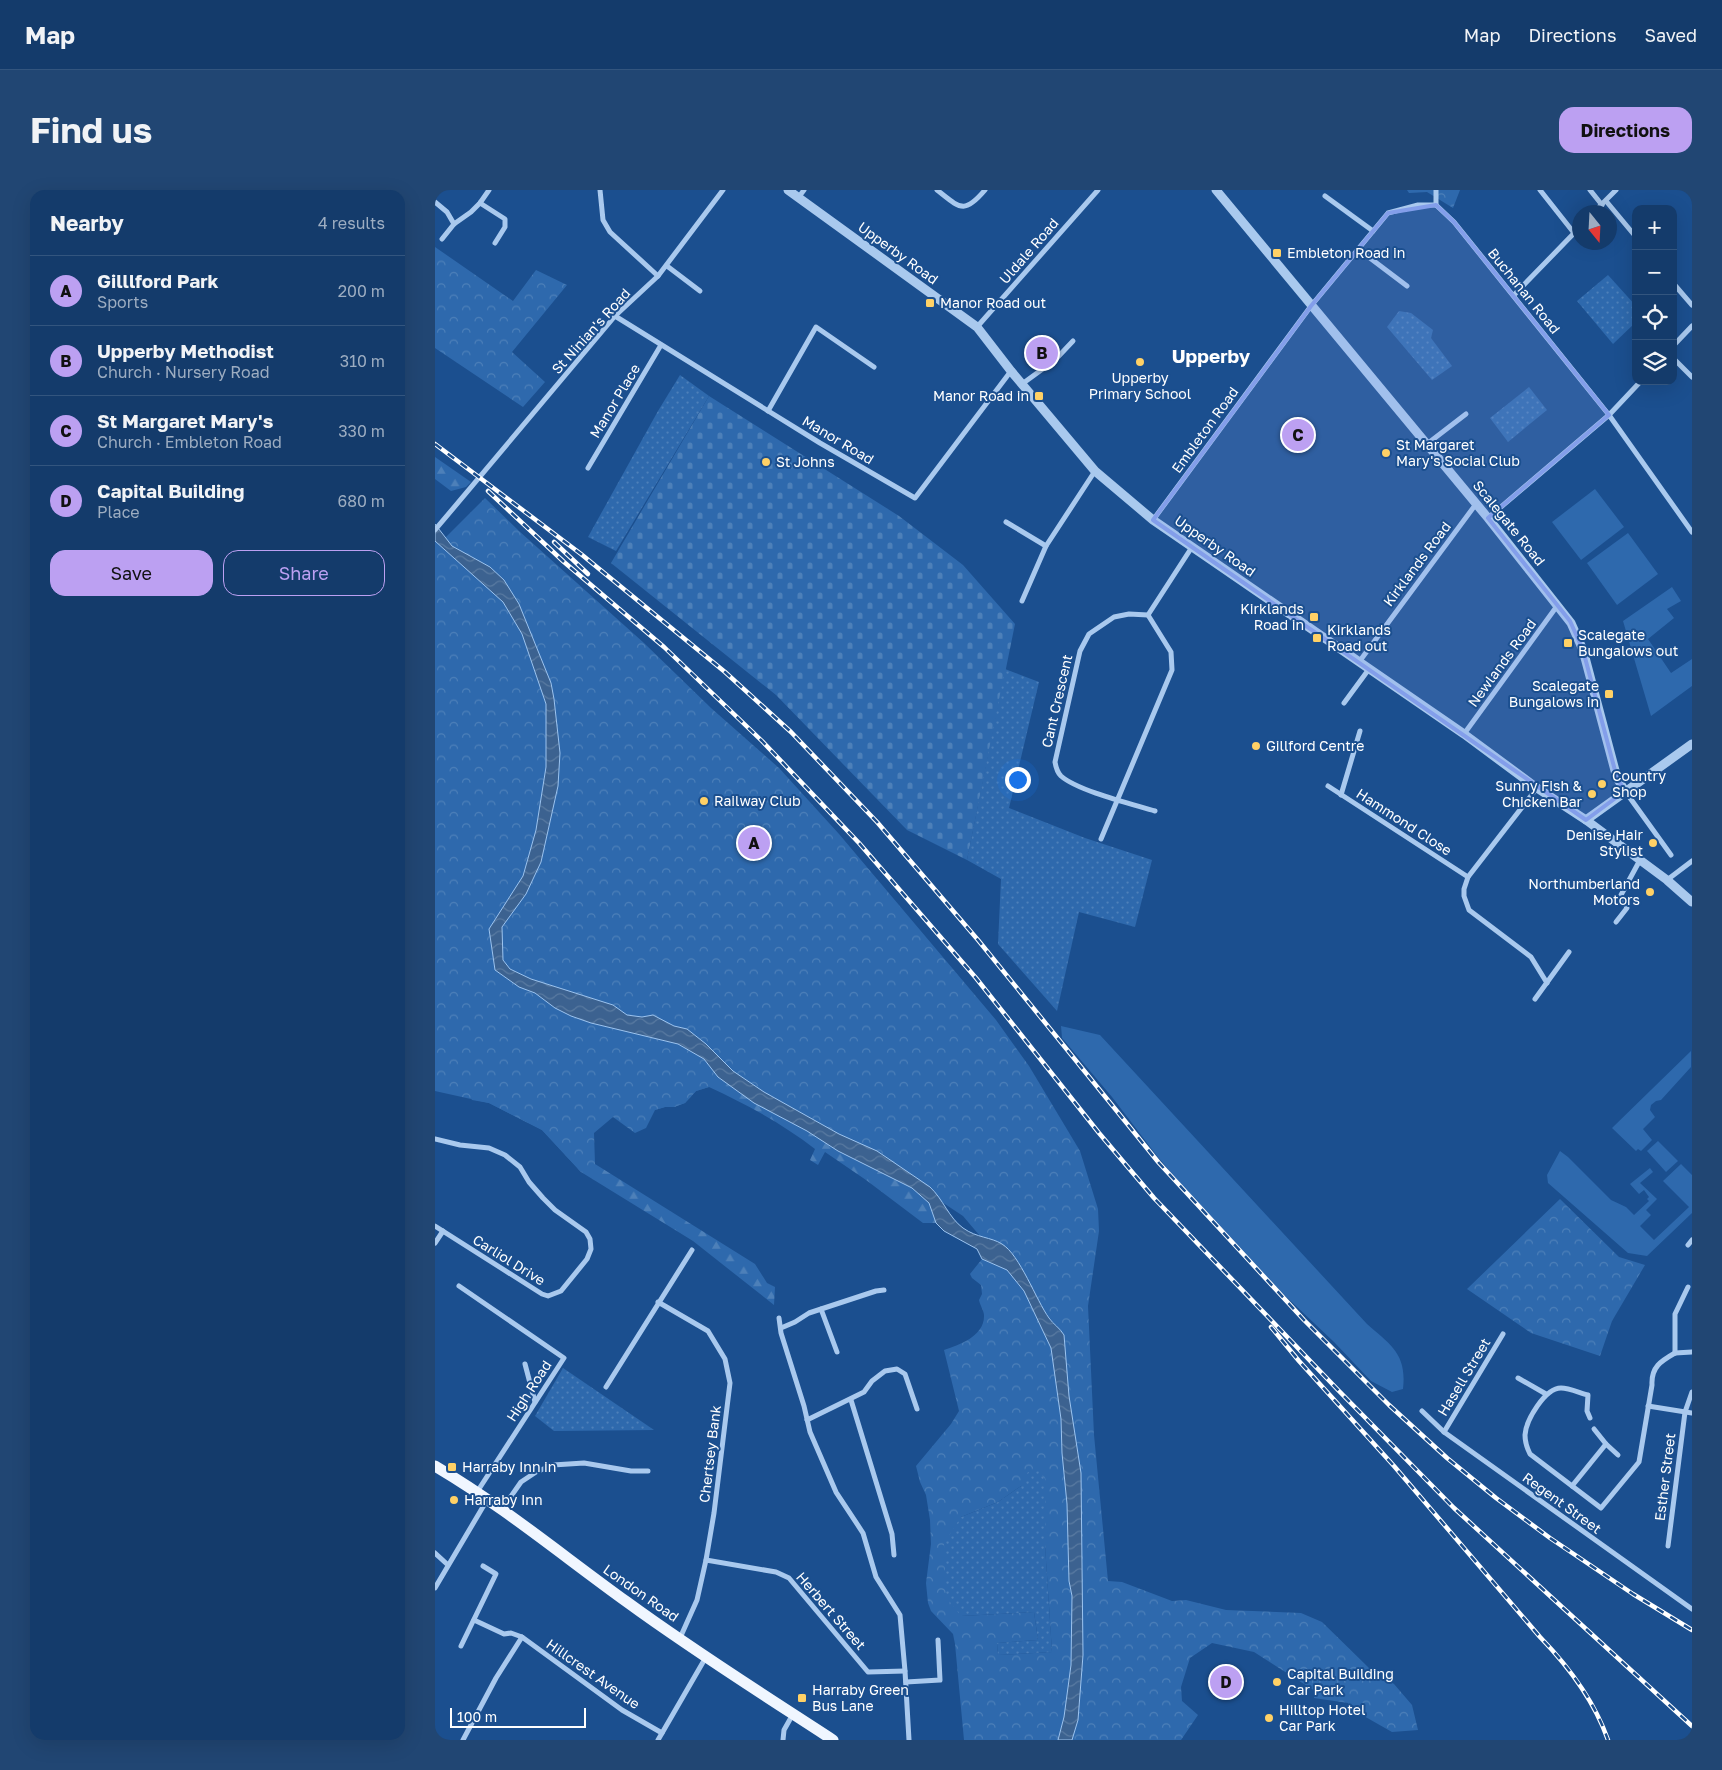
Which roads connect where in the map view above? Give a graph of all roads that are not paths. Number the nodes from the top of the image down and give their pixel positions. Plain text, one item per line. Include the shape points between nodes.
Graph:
1 (489, 190) edge
2 (600, 190) edge
3 (723, 190) edge
4 (788, 190) edge
5 (804, 190) edge
6 (937, 190) edge
7 (985, 190) edge
8 (1098, 190) edge
9 (1216, 190) edge
10 (1437, 190) edge
11 (1540, 190) edge
12 (1590, 190) edge
13 (1617, 190) edge
14 (1325, 196) dead end
15 (798, 198) junction
16 (435, 202) edge
17 (481, 203) junction
18 (1604, 203) junction
19 (1436, 204) junction
20 (454, 224) junction
21 (1572, 229) edge
22 (1373, 230) junction
23 (1632, 233) edge
24 (1572, 236) edge
25 (442, 239) dead end
26 (495, 243) dead end
27 (1357, 249) junction
28 (667, 266) junction
29 (658, 276) junction
30 (1407, 286) dead end
31 (1677, 288) edge
32 (700, 291) dead end
33 (1513, 295) junction
34 (1692, 305) edge
35 (1311, 306) junction
36 (615, 316) junction
37 (1692, 326) edge
38 (977, 327) junction
39 (1073, 342) dead end
40 (1677, 342) edge
41 (661, 345) junction
42 (1677, 362) edge
43 (874, 367) dead end
44 (1011, 371) junction
45 (1692, 377) edge
46 (1022, 384) junction
47 (1637, 385) edge
48 (768, 411) junction
49 (1466, 414) dead end
50 (1609, 415) junction
51 (1427, 444) junction
52 (588, 468) dead end
53 (1095, 471) junction
54 (1476, 504) junction
55 (1488, 518) junction
56 (1153, 520) junction
57 (1006, 522) dead end
58 (1690, 523) edge
59 (435, 530) edge
60 (1692, 532) edge
61 (1046, 546) junction
62 (1191, 547) junction
63 (1022, 601) dead end
64 (1557, 606) junction
65 (1148, 615) junction
66 (1359, 662) junction
67 (1369, 669) junction
68 (1344, 703) dead end
69 (1360, 731) dead end
70 (1465, 734) junction
71 (1692, 744) edge
72 (1328, 786) dead end
73 (1537, 788) junction
74 (1625, 791) junction
75 (1341, 795) junction
76 (1117, 800) junction
77 (1155, 811) dead end
78 (1585, 820) junction
79 (1101, 839) dead end
80 (1671, 855) dead end
81 (1640, 860) junction
82 (1692, 862) edge
83 (1468, 877) junction
84 (1667, 880) junction
85 (1692, 902) edge
86 (1617, 922) dead end
87 (1569, 952) dead end
88 (1547, 983) junction
89 (1535, 999) dead end
90 (435, 1140) edge
91 (435, 1226) edge
92 (443, 1231) junction
93 (1692, 1240) edge
94 (435, 1243) edge
95 (1688, 1245) dead end
96 (692, 1250) dead end
97 (459, 1286) dead end
98 (1688, 1287) dead end
99 (884, 1290) dead end
100 (658, 1302) junction
101 (821, 1308) junction
102 (779, 1318) dead end
103 (781, 1328) junction
104 (1503, 1334) dead end
105 (837, 1352) dead end
106 (1692, 1352) edge
107 (1675, 1353) junction
108 (525, 1364) dead end
109 (1518, 1378) dead end
110 (605, 1387) dead end
111 (1692, 1392) edge
112 (1546, 1394) junction
113 (851, 1400) junction
114 (535, 1402) junction
115 (1648, 1406) junction
116 (917, 1409) dead end
117 (1423, 1411) dead end
118 (1685, 1412) junction
119 (1692, 1413) edge
120 (1590, 1418) dead end
121 (807, 1420) junction
122 (1594, 1429) dead end
123 (1444, 1432) junction
124 (1607, 1444) junction
125 (1619, 1455) dead end
126 (435, 1466) edge
127 (648, 1471) dead end
128 (1572, 1486) junction
129 (477, 1492) junction
130 (487, 1499) junction
131 (502, 1509) junction
132 (1668, 1546) dead end
133 (435, 1553) edge
134 (894, 1555) dead end
135 (706, 1560) junction
136 (448, 1565) junction
137 (483, 1566) dead end
138 (435, 1588) edge
139 (1692, 1609) edge
140 (474, 1620) junction
141 (521, 1638) junction
142 (680, 1638) junction
143 (937, 1640) dead end
144 (461, 1646) dead end
145 (706, 1657) junction
146 (905, 1671) junction
147 (906, 1682) junction
148 (793, 1714) junction
149 (662, 1733) junction
150 (463, 1740) edge
151 (658, 1740) edge
152 (783, 1740) edge
153 (833, 1740) edge
154 (909, 1740) edge

1 - 17 street
2 - 29 street via 603,220 610,232
3 - 28 street, St Ninian's Road
4 - 15 street, Upperby Road
5 - 15 street
6 - 7 street via 958,206 968,206
8 - 38 street, Uldale Road
9 - 35 street, Scalegate Road
10 - 19 street
11 - 21 street
12 - 18 street
13 - 18 street
14 - 22 street
15 - 38 street, Upperby Road
16 - 20 street via 447,212
17 - 20 street
17 - 26 street via 505,219 505,227
18 - 23 street
19 - 22 street via 1388,213
19 - 33 street, Buchanan Road via 1455,222
20 - 25 street
22 - 27 street
24 - 33 street
27 - 30 street
27 - 35 street
28 - 29 street, St Ninian's Road
28 - 32 street
29 - 36 street, St Ninian's Road
31 - 34 street
33 - 50 street, Buchanan Road
35 - 51 street, Scalegate Road
35 - 56 street, Embleton Road
36 - 41 street, Manor Road
36 - 59 street, St Ninian's Road
37 - 40 street
38 - 44 street, Upperby Road
39 - 46 street
41 - 48 street, Manor Road
41 - 52 street, Manor Place
42 - 45 street
43 - 48 street via 816,328
44 - 46 street, Upperby Road
44 - 48 street, Manor Road via 915,498
46 - 53 street, Upperby Road
47 - 50 street
49 - 51 street
50 - 55 street
50 - 58 street, Buchanan Road
51 - 54 street, Scalegate Road
53 - 56 street, Upperby Road
53 - 61 street
54 - 55 street, Scalegate Road
54 - 66 street, Kirklands Road
55 - 64 street, Scalegate Road
56 - 62 street, Upperby Road
57 - 61 street
58 - 60 street, Buchanan Road
61 - 63 street
62 - 65 street
62 - 66 street, Upperby Road
64 - 70 street, Newlands Road
64 - 74 street, Scalegate Road via 1571,623 1583,650 1617,778
65 - 76 street via 1171,652 1172,670
65 - 76 street, Cant Crescent via 1114,617 1089,634 1080,651 1055,762 1057,771 1071,782
66 - 67 street, Upperby Road
67 - 68 street
67 - 70 street, Upperby Road
69 - 75 street
70 - 73 street, Upperby Road
71 - 74 street
72 - 75 street, Hammond Close
73 - 78 street, Upperby Road
73 - 83 street
74 - 78 street
74 - 80 street
75 - 83 street, Hammond Close
76 - 77 street, Cant Crescent
76 - 79 street
78 - 81 street, Upperby Road
81 - 84 street, Upperby Road
81 - 86 street via 1621,895 1627,908
82 - 84 street
83 - 88 street via 1464,896 1469,910 1531,957
84 - 85 street, Upperby Road
87 - 88 street
88 - 89 street
90 - 92 street, Carliol Drive via 489,1148 505,1155 520,1166 529,1182 555,1210 586,1232 591,1249 587,1259 561,1291 548,1296
91 - 92 street, Carliol Drive
92 - 94 street
93 - 95 street
96 - 100 street
97 - 114 street, High Road via 564,1358
98 - 107 street via 1675,1314
99 - 101 street
100 - 110 street
100 - 135 street, Chertsey Bank via 708,1331 725,1359 730,1383
101 - 103 street
101 - 105 street
102 - 103 street
103 - 121 street
104 - 123 street, Hasell Street
106 - 107 street
107 - 115 street via 1651,1374
108 - 114 street
109 - 112 street
111 - 118 street, Esther Street
112 - 120 street via 1562,1388 1588,1395
112 - 128 street via 1527,1426 1526,1444 1530,1454
113 - 116 street via 885,1371 897,1369 905,1374
113 - 121 street
113 - 134 street via 892,1534
114 - 129 street, High Road
115 - 118 street
115 - 128 street via 1639,1462 1601,1508
117 - 123 street, Regent Street
118 - 119 street
118 - 132 street, Esther Street
121 - 146 street via 836,1492 863,1533 875,1576 900,1616
122 - 124 street
123 - 139 street, Regent Street
124 - 125 street
124 - 128 street
126 - 129 main road, London Road
127 - 131 street via 584,1463 553,1465 521,1482
129 - 130 main road, London Road
130 - 131 main road, London Road
130 - 136 street
131 - 142 main road, London Road
133 - 136 street
135 - 142 street, Chertsey Bank via 697,1600
135 - 146 street, Herbert Street via 776,1572 789,1578 868,1672
136 - 138 street
137 - 140 street via 496,1574
140 - 141 street, Hillcrest Avenue
140 - 144 street
141 - 149 street, Hillcrest Avenue via 622,1710
141 - 150 street
142 - 145 main road, London Road
143 - 147 street via 940,1680
145 - 148 main road, London Road
145 - 149 street
146 - 147 street
147 - 154 street
148 - 152 street via 784,1730
148 - 153 main road, London Road
149 - 151 street

